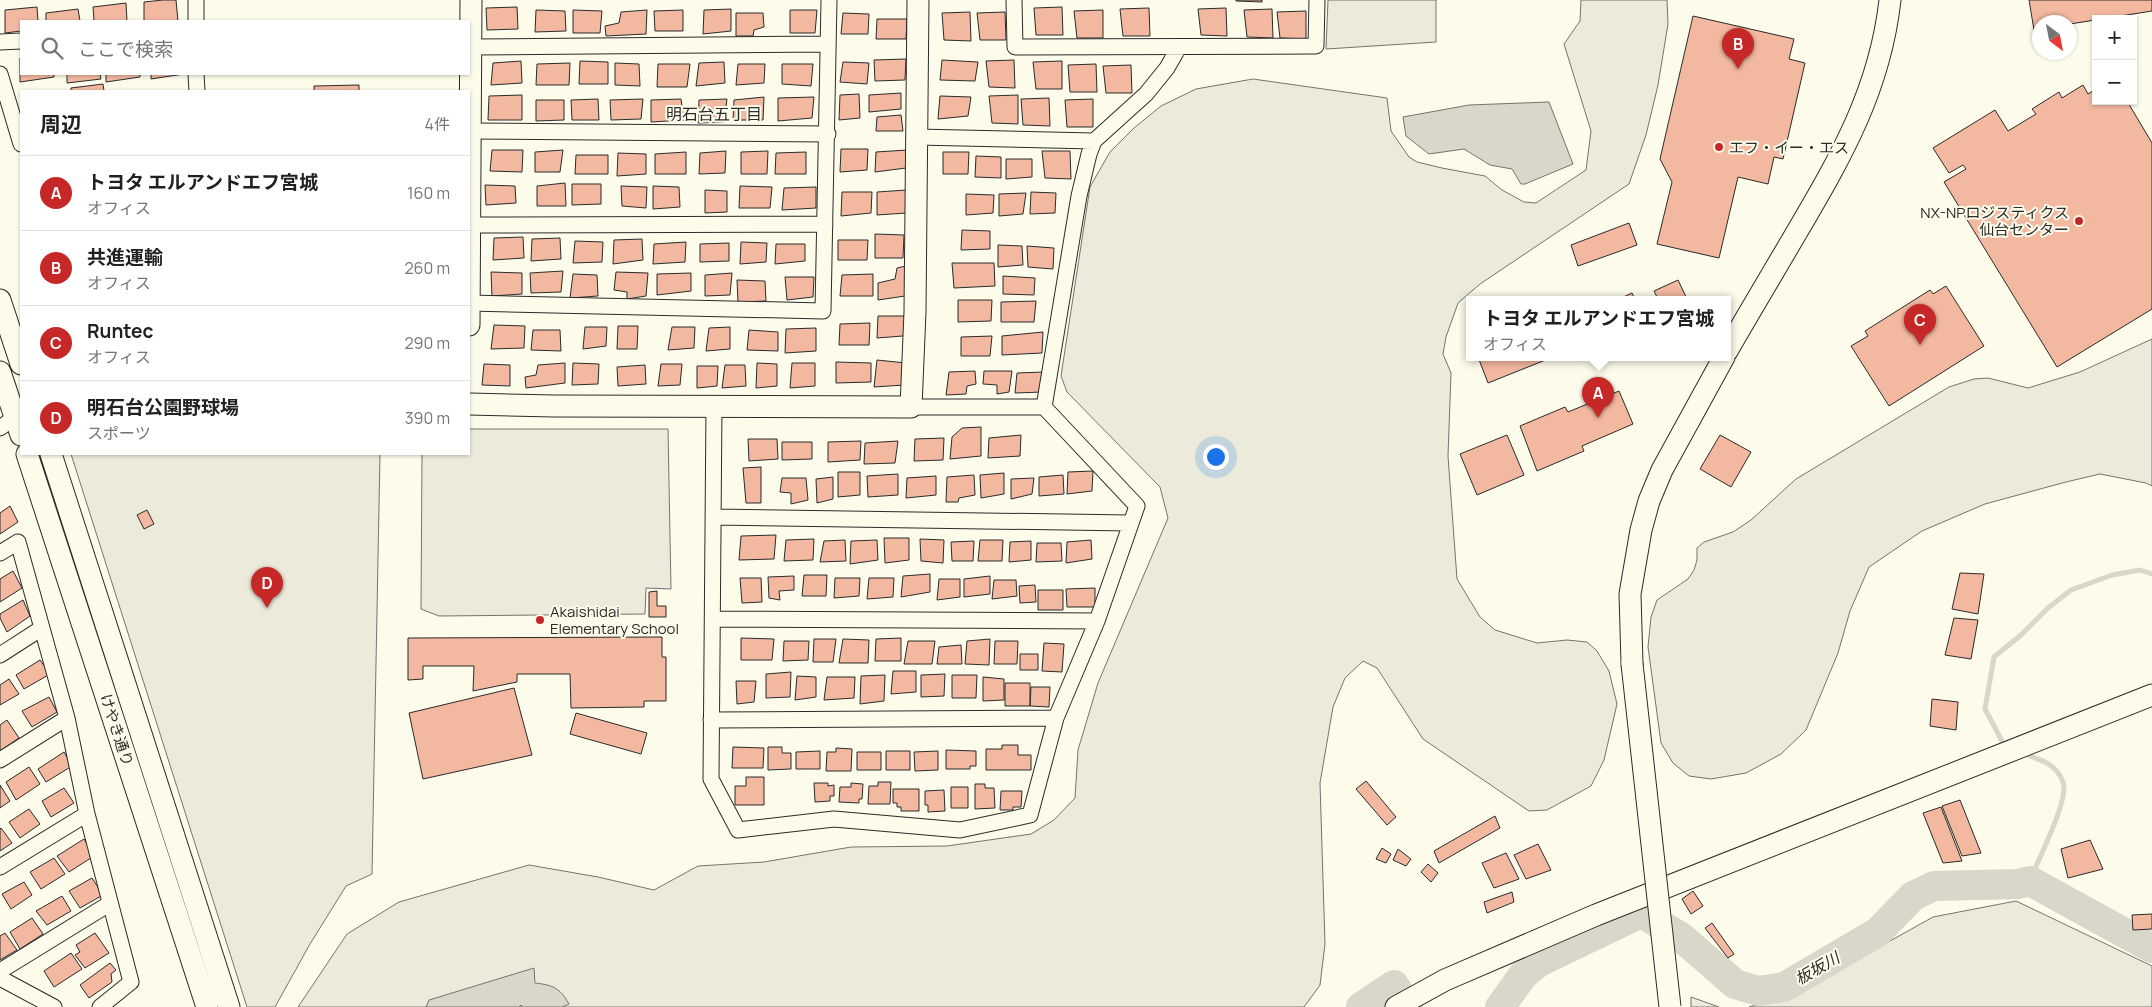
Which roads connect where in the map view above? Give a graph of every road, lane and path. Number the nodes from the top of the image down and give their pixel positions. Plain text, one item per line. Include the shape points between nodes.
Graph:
1 (196, 0) edge
2 (471, 0) edge
3 (829, 0) edge
4 (918, 0) edge
5 (1014, 0) edge
6 (1316, 0) edge
7 (1890, 0) edge
8 (196, 20) edge
9 (20, 41) edge
10 (0, 42) edge
11 (828, 44) junction
12 (471, 47) junction
13 (1179, 47) junction
14 (0, 74) edge
15 (196, 75) edge
16 (196, 90) edge
17 (470, 131) edge
18 (828, 134) junction
19 (916, 137) junction
20 (20, 139) edge
21 (1094, 141) junction
22 (825, 224) junction
23 (470, 225) joint
24 (0, 300) edge
25 (470, 303) edge
26 (1731, 344) edge
27 (20, 361) edge
28 (1722, 361) edge
29 (0, 372) edge
30 (470, 404) edge
31 (714, 406) junction
32 (912, 407) junction
33 (1044, 407) junction
34 (12, 423) edge
35 (27, 455) edge
36 (50, 455) edge
37 (714, 517) junction
38 (1130, 523) junction
39 (0, 553) edge
40 (714, 619) junction
41 (1096, 621) junction
42 (42, 628) junction
43 (0, 655) edge
44 (2152, 695) edge
45 (67, 718) junction
46 (1056, 718) junction
47 (711, 720) junction
48 (0, 760) edge
49 (87, 814) junction
50 (0, 867) edge
51 (109, 904) junction
52 (0, 971) edge
53 (0, 978) edge
54 (54, 1007) edge
55 (100, 1007) edge
56 (208, 1007) edge
57 (229, 1007) edge
58 (1396, 1007) edge
59 (1670, 1007) edge

1 - 8 street
2 - 12 street
3 - 11 street
4 - 19 street
5 - 13 street via 1015,47
6 - 13 street via 1316,46
7 - 26 street via 1876,71 1857,122 1835,167
9 - 10 street
11 - 12 street
11 - 18 street
12 - 17 street
13 - 21 street via 1168,68 1146,94
14 - 20 street
15 - 16 street
17 - 18 street
17 - 23 street
18 - 22 street
19 - 21 street
19 - 32 street
21 - 33 street via 1079,196
22 - 23 street
22 - 25 street via 823,311
24 - 27 street
28 - 59 street, bridge via 1662,470 1649,502 1630,594 1632,664
29 - 34 street
30 - 31 street
31 - 32 street
31 - 37 street
32 - 33 street
33 - 38 street via 1137,506
35 - 56 street, けやき通り
36 - 57 street
37 - 38 street
37 - 40 street
38 - 41 street
39 - 42 street via 18,542
40 - 41 street
40 - 47 street
41 - 46 street
42 - 43 street
42 - 45 street
44 - 58 street via 1596,915 1420,992
45 - 48 street
45 - 49 street
46 - 47 street
46 - 47 street via 1030,815 960,830 834,819 738,830 711,779
49 - 50 street
49 - 51 street
51 - 52 street
51 - 55 street via 131,982
53 - 54 street

